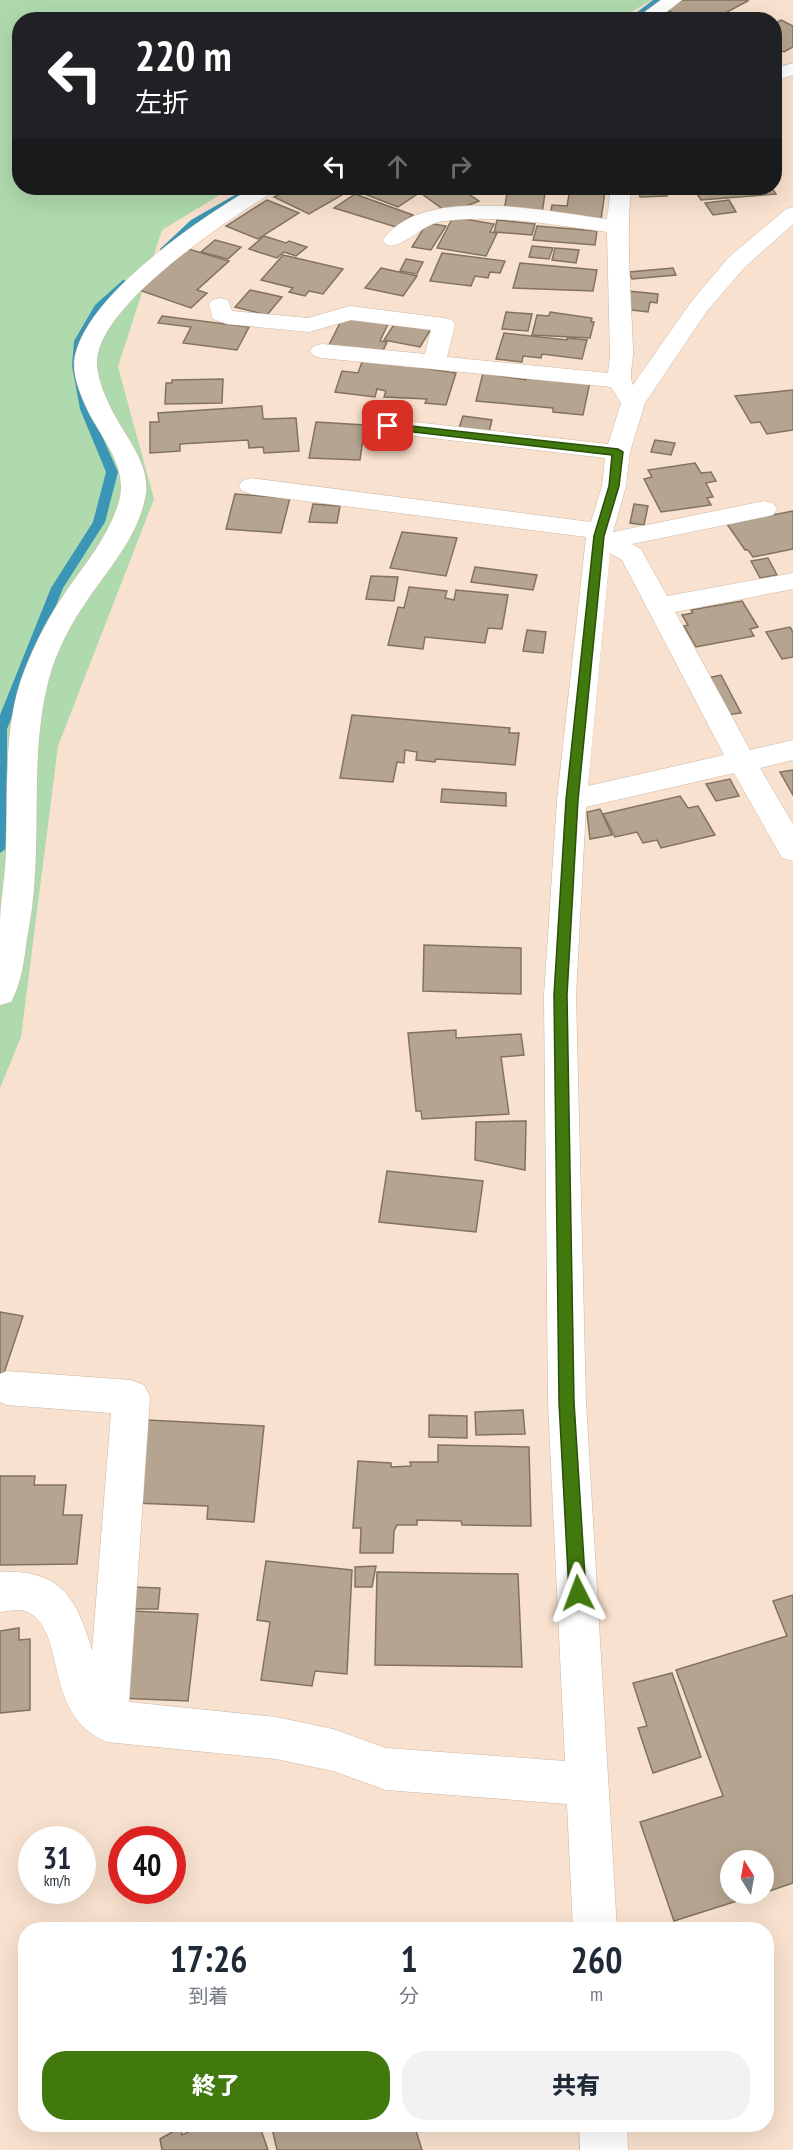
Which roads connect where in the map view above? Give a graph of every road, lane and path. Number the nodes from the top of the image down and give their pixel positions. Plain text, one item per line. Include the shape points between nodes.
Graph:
1 (673, 0) edge
2 (655, 12) edge
3 (255, 195) edge
4 (620, 195) edge
5 (793, 213) edge
6 (617, 227) junction
7 (394, 240) dead end
8 (220, 305) dead end
9 (322, 351) dead end
10 (434, 363) junction
11 (626, 392) junction
12 (388, 426) dead end
13 (618, 452) junction
14 (251, 486) dead end
15 (764, 509) dead end
16 (602, 536) junction
17 (793, 581) edge
18 (659, 606) junction
19 (793, 750) edge
20 (741, 760) junction
21 (572, 800) junction
22 (793, 850) edge
23 (0, 993) edge
24 (8, 1388) dead end
25 (0, 1592) edge
26 (107, 1721) junction
27 (589, 1784) junction
28 (595, 1922) edge
29 (603, 2132) edge
30 (604, 2150) edge

1 - 2 street
3 - 23 street via 194,235 130,289 104,321 85,357 96,402 135,482 133,496 108,550 74,598 37,674 24,721 18,901
4 - 6 street
5 - 11 street via 737,262
6 - 7 street via 453,213 424,219
6 - 11 street
8 - 10 street via 220,314 227,317 309,325 350,313 444,325
9 - 10 street
10 - 11 street
11 - 13 street
12 - 13 street
13 - 16 street
14 - 16 street
15 - 16 street
16 - 18 street via 632,555
16 - 21 street
17 - 18 street
18 - 20 street
19 - 20 street
20 - 21 street
20 - 22 street
21 - 27 street via 560,995 567,1402
24 - 26 street via 131,1397
25 - 26 street via 18,1588 44,1597 60,1614 88,1704
26 - 27 street via 276,1738 333,1750 386,1769
27 - 28 street
29 - 30 street

